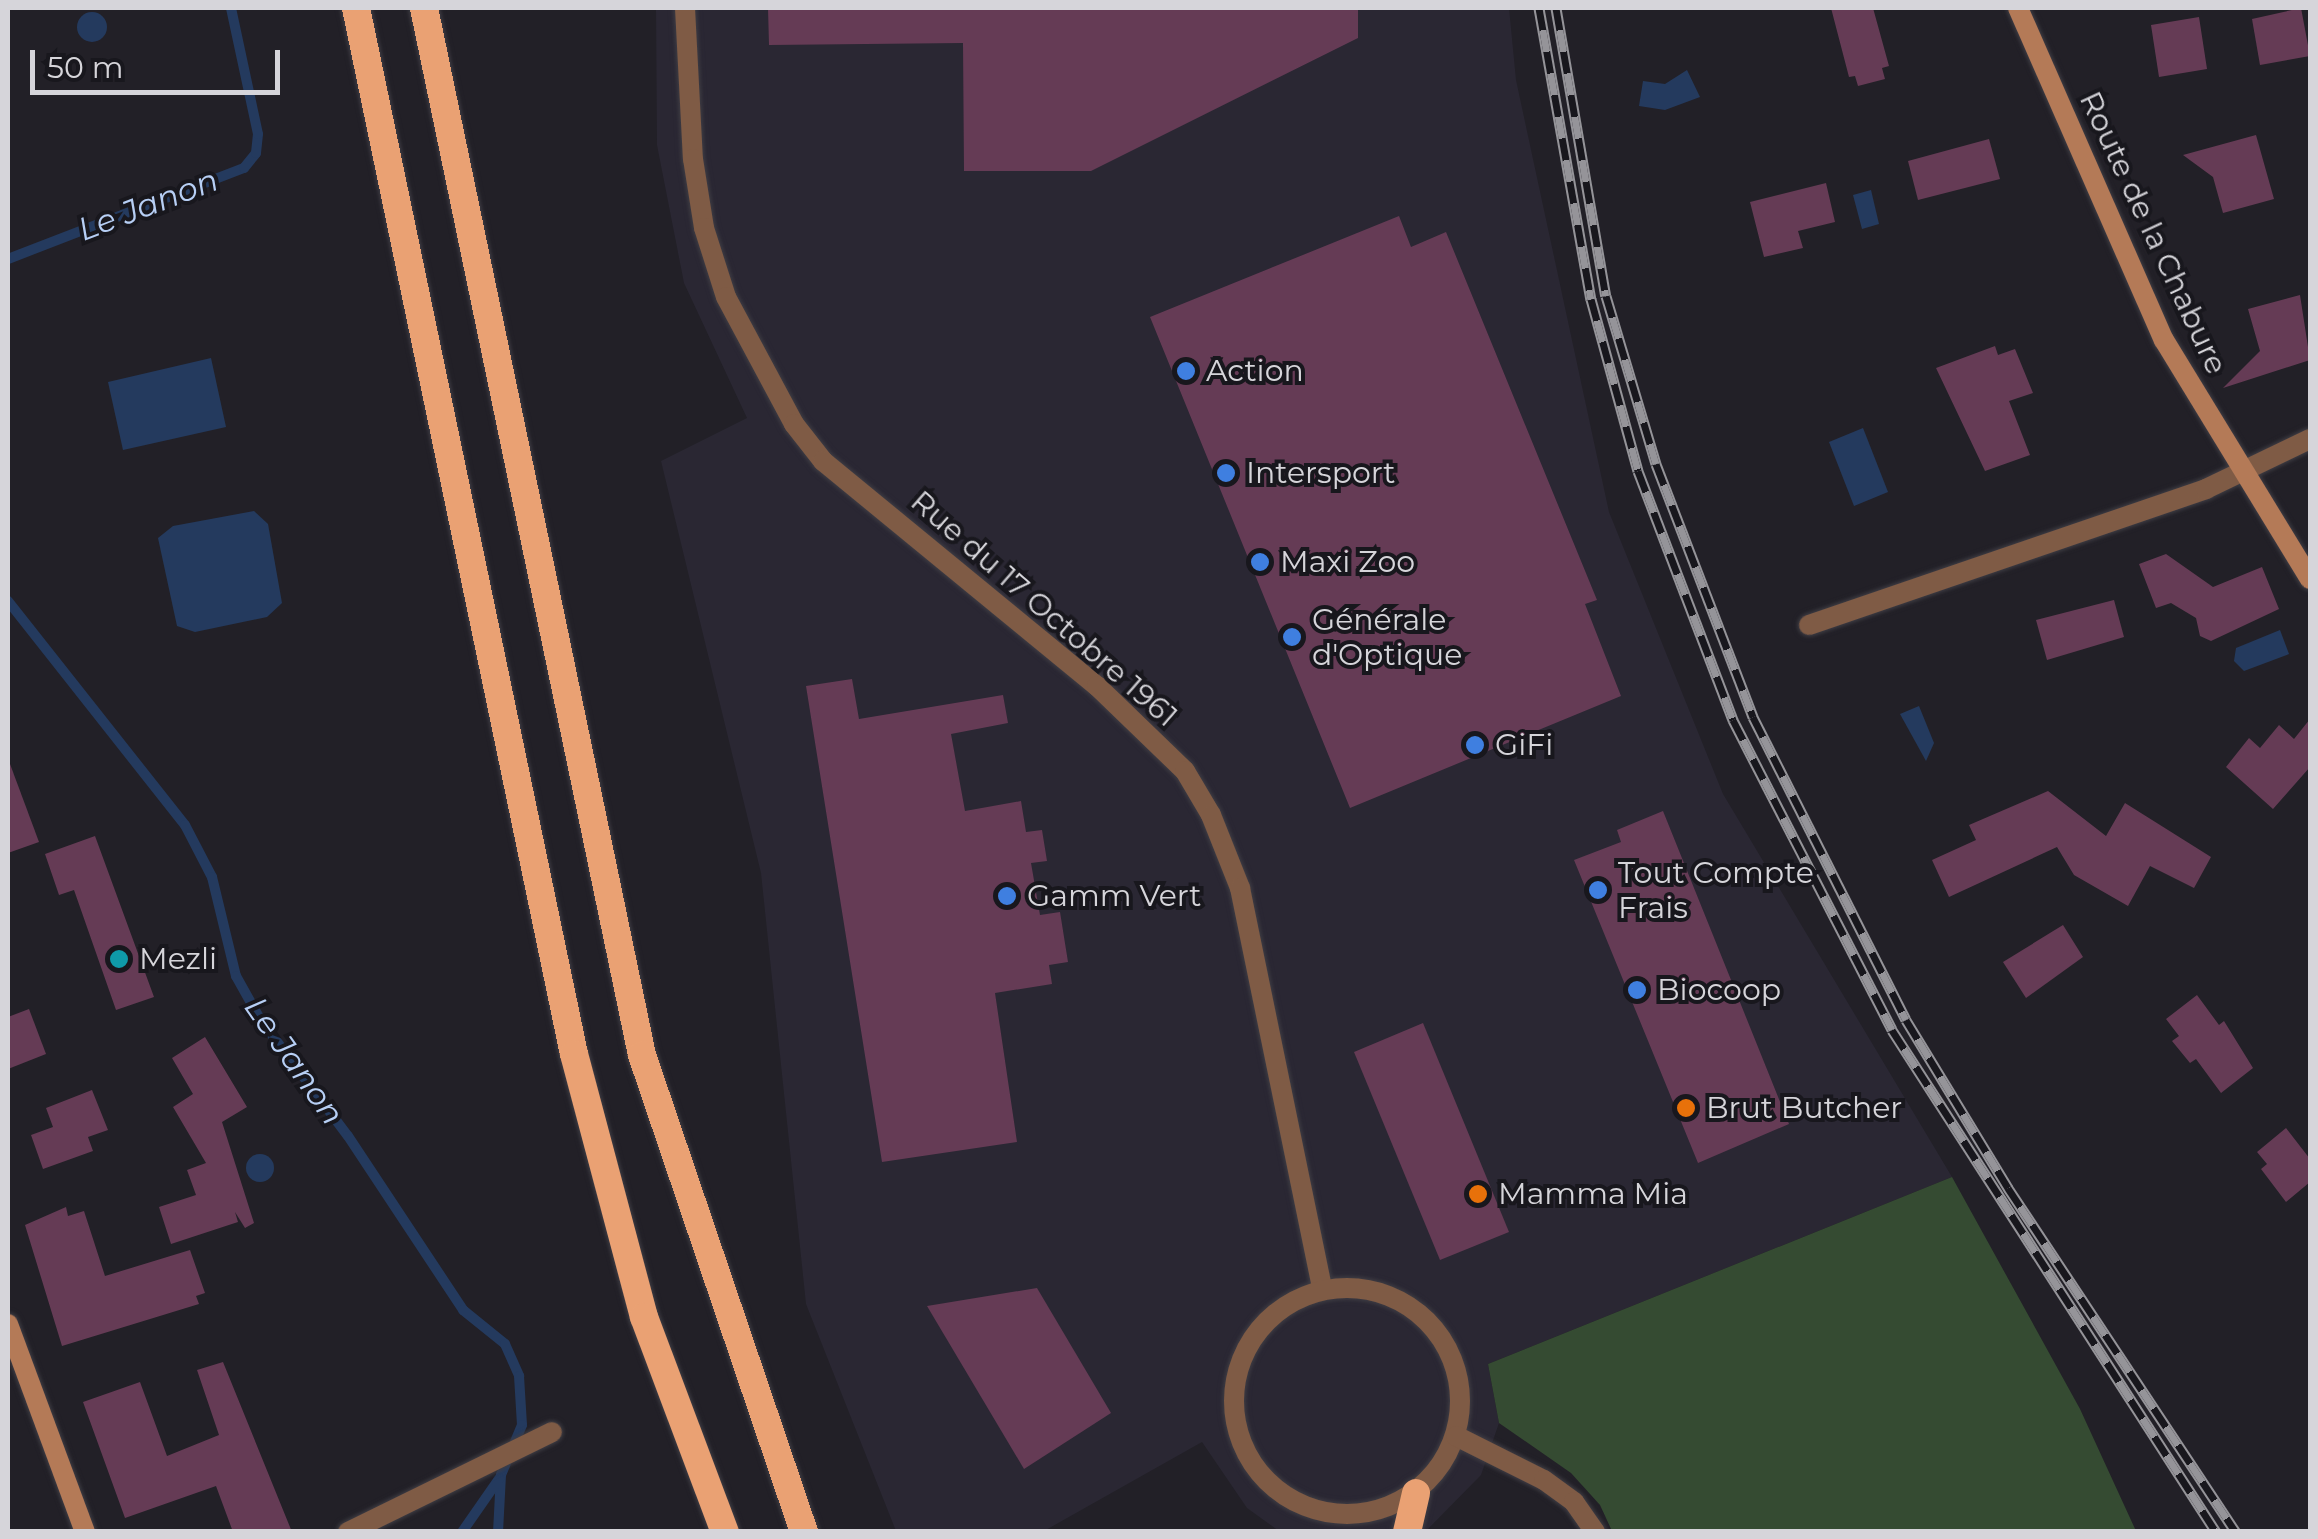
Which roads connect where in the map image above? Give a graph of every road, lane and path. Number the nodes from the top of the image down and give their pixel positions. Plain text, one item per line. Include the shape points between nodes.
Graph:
1 (356, 8) edge
2 (424, 8) edge
3 (685, 8) edge
4 (2018, 8) edge
5 (2310, 439) edge
6 (2241, 472) junction
7 (2310, 579) edge
8 (1809, 625) dead end
9 (1322, 1288) junction
10 (8, 1324) edge
11 (12, 1352) edge
12 (543, 1436) dead end
13 (1456, 1436) junction
14 (1416, 1493) junction
15 (85, 1532) edge
16 (348, 1532) edge
17 (725, 1532) edge
18 (804, 1532) edge
19 (1407, 1532) edge
20 (1595, 1532) edge

1 - 17 highway via 574,1054 644,1317
2 - 18 highway via 642,1054
3 - 9 street, Rue du 17 Octobre 1961 via 693,159 704,228 726,297 794,424 823,461 1097,686 1185,771 1211,815 1240,888
4 - 6 main road, Route de la Chabure via 2164,340
5 - 6 street
6 - 7 main road, Route de la Chabure
6 - 8 street
9 - 13 street via 1392,1296 1424,1317 1448,1347 1460,1384
9 - 14 street via 1285,1305 1259,1328 1242,1358 1235,1411 1250,1459 1286,1495 1334,1514 1369,1512
10 - 11 main road
11 - 15 main road
12 - 16 street
13 - 14 street
13 - 20 street via 1544,1480 1574,1502
14 - 19 highway

